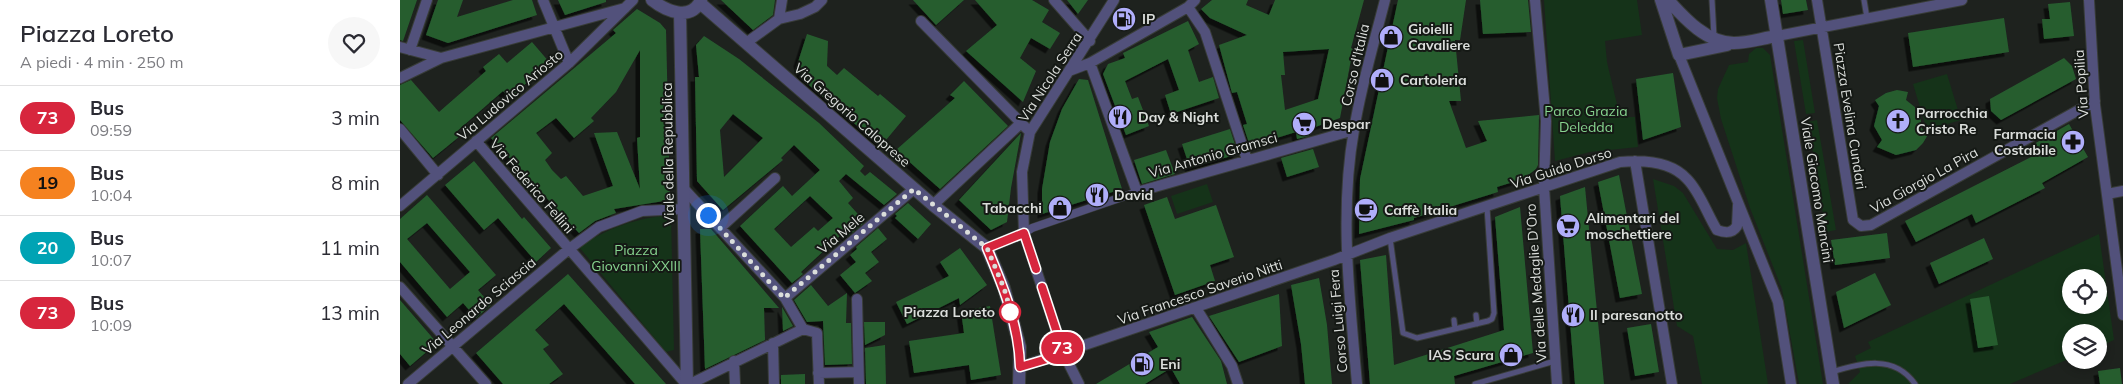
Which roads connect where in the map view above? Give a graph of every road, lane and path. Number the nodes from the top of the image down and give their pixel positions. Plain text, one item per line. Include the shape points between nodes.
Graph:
1 (427, 0) edge
2 (543, 0) edge
3 (652, 0) edge
4 (782, 0) edge
5 (822, 0) edge
6 (1054, 0) edge
7 (1114, 0) edge
8 (1385, 0) edge
9 (1535, 0) edge
10 (1661, 0) edge
11 (1668, 0) edge
12 (1712, 0) edge
13 (1771, 0) edge
14 (1817, 0) edge
15 (1864, 0) edge
16 (1962, 0) edge
17 (2089, 0) edge
18 (700, 1) edge
19 (629, 4) edge
20 (1191, 4) edge
21 (680, 13) junction
22 (1867, 18) junction
23 (779, 19) junction
24 (921, 21) dead end
25 (1821, 27) junction
26 (555, 28) junction
27 (1776, 36) junction
28 (1714, 39) junction
29 (1090, 41) junction
30 (746, 43) junction
31 (1735, 43) junction
32 (405, 48) edge
33 (1679, 55) junction
34 (440, 58) junction
35 (1090, 62) junction
36 (569, 63) junction
37 (1068, 71) junction
38 (400, 78) edge
39 (2095, 101) junction
40 (1020, 124) junction
41 (400, 129) edge
42 (1354, 130) junction
43 (1030, 132) junction
44 (476, 141) junction
45 (1247, 160) junction
46 (1635, 161) junction
47 (438, 175) junction
48 (775, 178) dead end
49 (1544, 187) junction
50 (684, 189) junction
51 (914, 189) junction
52 (2123, 191) edge
53 (1137, 192) junction
54 (2107, 194) junction
55 (933, 205) junction
56 (400, 206) edge
57 (1487, 206) junction
58 (1738, 206) junction
59 (684, 209) junction
60 (1871, 225) joint
61 (720, 228) junction
62 (1024, 233) junction
63 (1390, 238) junction
64 (987, 248) junction
65 (569, 249) junction
66 (1346, 255) junction
67 (400, 287) edge
68 (784, 298) junction
69 (857, 299) dead end
70 (1196, 308) junction
71 (1476, 315) dead end
72 (2123, 315) edge
73 (1454, 320) dead end
74 (1477, 324) junction
75 (803, 329) junction
76 (1455, 329) junction
77 (773, 343) junction
78 (452, 347) junction
79 (1064, 354) junction
80 (734, 361) junction
81 (1555, 361) junction
82 (1020, 367) junction
83 (858, 372) junction
84 (818, 373) junction
85 (1832, 378) edge
86 (408, 384) edge
87 (486, 384) edge
88 (688, 384) edge
89 (735, 384) edge
90 (774, 384) edge
91 (819, 384) edge
92 (858, 384) edge
93 (1019, 384) edge
94 (1079, 384) edge
95 (1238, 384) edge
96 (1357, 384) edge
97 (1475, 384) edge
98 (1557, 384) edge
99 (1672, 384) edge
100 (1791, 384) edge
101 (1915, 384) edge

1 - 32 street
2 - 26 street
3 - 21 street
4 - 23 street
5 - 23 street via 800,14
6 - 29 street
7 - 29 street, Via Nicola Serra
8 - 42 street, Corso d'Italia
9 - 49 street, Via delle Medaglie D'Oro via 1546,122
10 - 33 street
11 - 28 street via 1686,20
12 - 28 lane
13 - 27 street, Viale Giacomo Mancini
14 - 25 street
15 - 22 lane
16 - 22 street
17 - 39 street, Via Popilia
18 - 21 street via 690,12
18 - 30 street, Via Gregorio Caloprese
19 - 26 street
19 - 36 street, Via Ludovico Ariosto
20 - 35 street
20 - 45 street via 1205,32
21 - 50 street, Viale della Repubblica
22 - 25 street
23 - 30 street
24 - 40 street
25 - 27 street
25 - 60 street, Piazza Evelina Cundari via 1853,220 1861,226
26 - 34 street
26 - 36 street
27 - 31 street
27 - 85 street, Viale Giacomo Mancini
28 - 31 street
29 - 37 street, Via Nicola Serra
30 - 51 street, Via Gregorio Caloprese
31 - 33 street
32 - 34 street
33 - 58 street
34 - 38 street
35 - 37 street
35 - 53 street
36 - 44 street, Via Ludovico Ariosto
37 - 43 street, Via Nicola Serra
39 - 54 street, Via Popilia
39 - 60 street, Via Giorgio La Pira
40 - 43 street
40 - 55 street
41 - 47 street
42 - 45 street, Via Antonio Gramsci
42 - 66 street, Corso d'Italia
43 - 62 street, Via Nicola Serra via 1022,172
44 - 47 street, Via Ludovico Ariosto
44 - 65 street, Via Federico Fellini
45 - 53 street, Via Antonio Gramsci
46 - 49 street, Via Guido Dorso via 1620,162
46 - 58 street, Via Guido Dorso via 1663,164 1687,178 1718,230 1730,233 1735,229
46 - 99 street
47 - 56 street, Via Ludovico Ariosto
48 - 61 street
49 - 57 street, Via Guido Dorso
49 - 81 street, Via delle Medaglie D'Oro
50 - 59 street, Viale della Repubblica
50 - 61 street
51 - 55 street, Via Gregorio Caloprese
51 - 68 street, Via Mele
52 - 54 street
53 - 62 street
54 - 72 street, Via Popilia
55 - 64 street, Via Gregorio Caloprese
57 - 63 street, Via Guido Dorso
57 - 74 lane via 1494,317
58 - 100 street via 1778,302
59 - 65 street, Via Leonardo Sciascia via 642,211 599,228
59 - 88 street, Viale della Repubblica
61 - 68 street
62 - 64 street
62 - 79 street
63 - 66 street, Via Guido Dorso
63 - 76 lane via 1403,333 1416,338
64 - 82 street via 1008,301 1020,347
65 - 78 street, Via Leonardo Sciascia
65 - 88 street, Via Federico Fellini
66 - 70 street, Via Francesco Saverio Nitti
66 - 96 street, Corso Luigi Fera
67 - 78 street
68 - 75 street
69 - 83 street
70 - 79 street, Via Francesco Saverio Nitti
70 - 95 street via 1232,366
71 - 74 lane
73 - 76 lane
74 - 76 lane
75 - 77 street
75 - 84 street via 817,333
77 - 80 street
77 - 90 street
78 - 86 street, Via Leonardo Sciascia
78 - 87 street
79 - 82 street
79 - 94 street
80 - 88 street
80 - 89 street
81 - 97 lane
81 - 98 street, Via delle Medaglie D'Oro
82 - 93 street
83 - 84 street
83 - 92 street
84 - 91 street
85 - 101 lane via 1858,364 1877,362 1895,366

